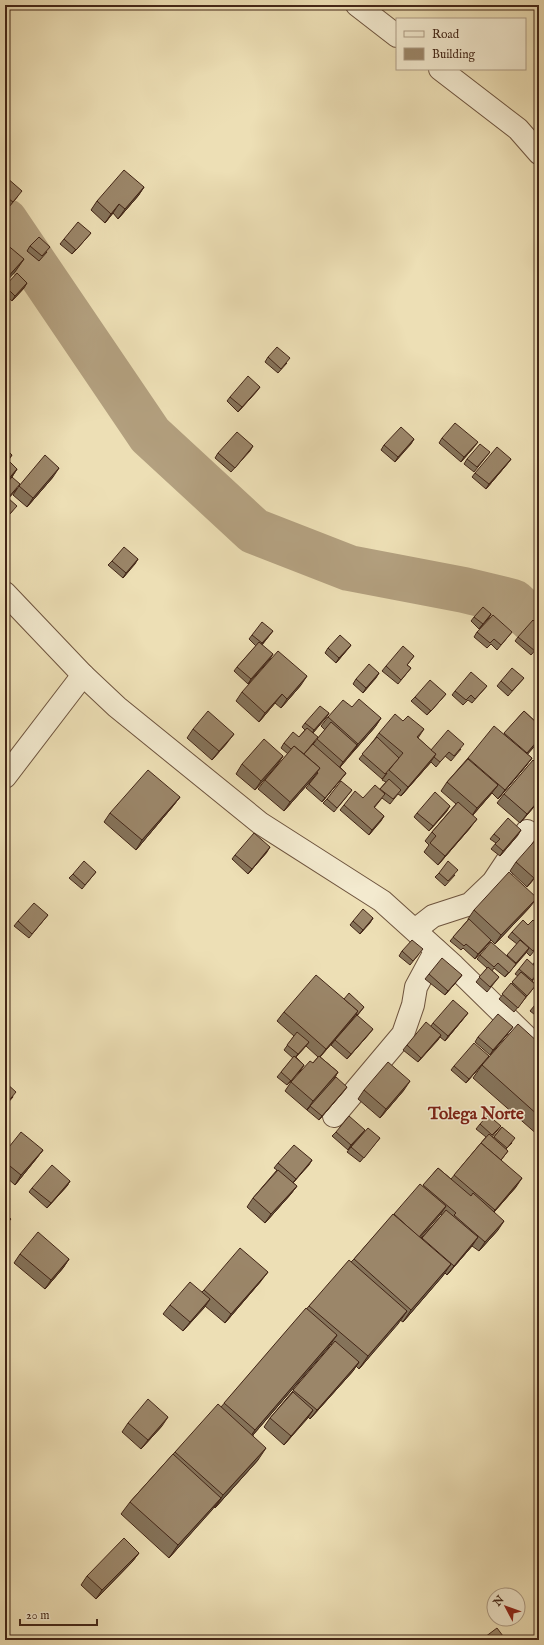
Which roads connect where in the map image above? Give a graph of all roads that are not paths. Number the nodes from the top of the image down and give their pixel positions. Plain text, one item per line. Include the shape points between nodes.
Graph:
1 (357, 5) edge
2 (396, 35) edge
3 (441, 70) edge
4 (539, 153) edge
5 (5, 593) edge
6 (83, 675) junction
7 (5, 777) edge
8 (526, 831) dead end
9 (415, 930) junction
10 (436, 950) junction
11 (539, 1049) edge
12 (334, 1116) dead end

1 - 2 street
3 - 4 street via 518,129
5 - 6 street
6 - 7 street
6 - 9 street via 117,707 260,823 382,901
8 - 9 street via 493,882 470,904 433,916
9 - 10 street
10 - 11 street
10 - 12 street via 416,986 413,1005 403,1034

